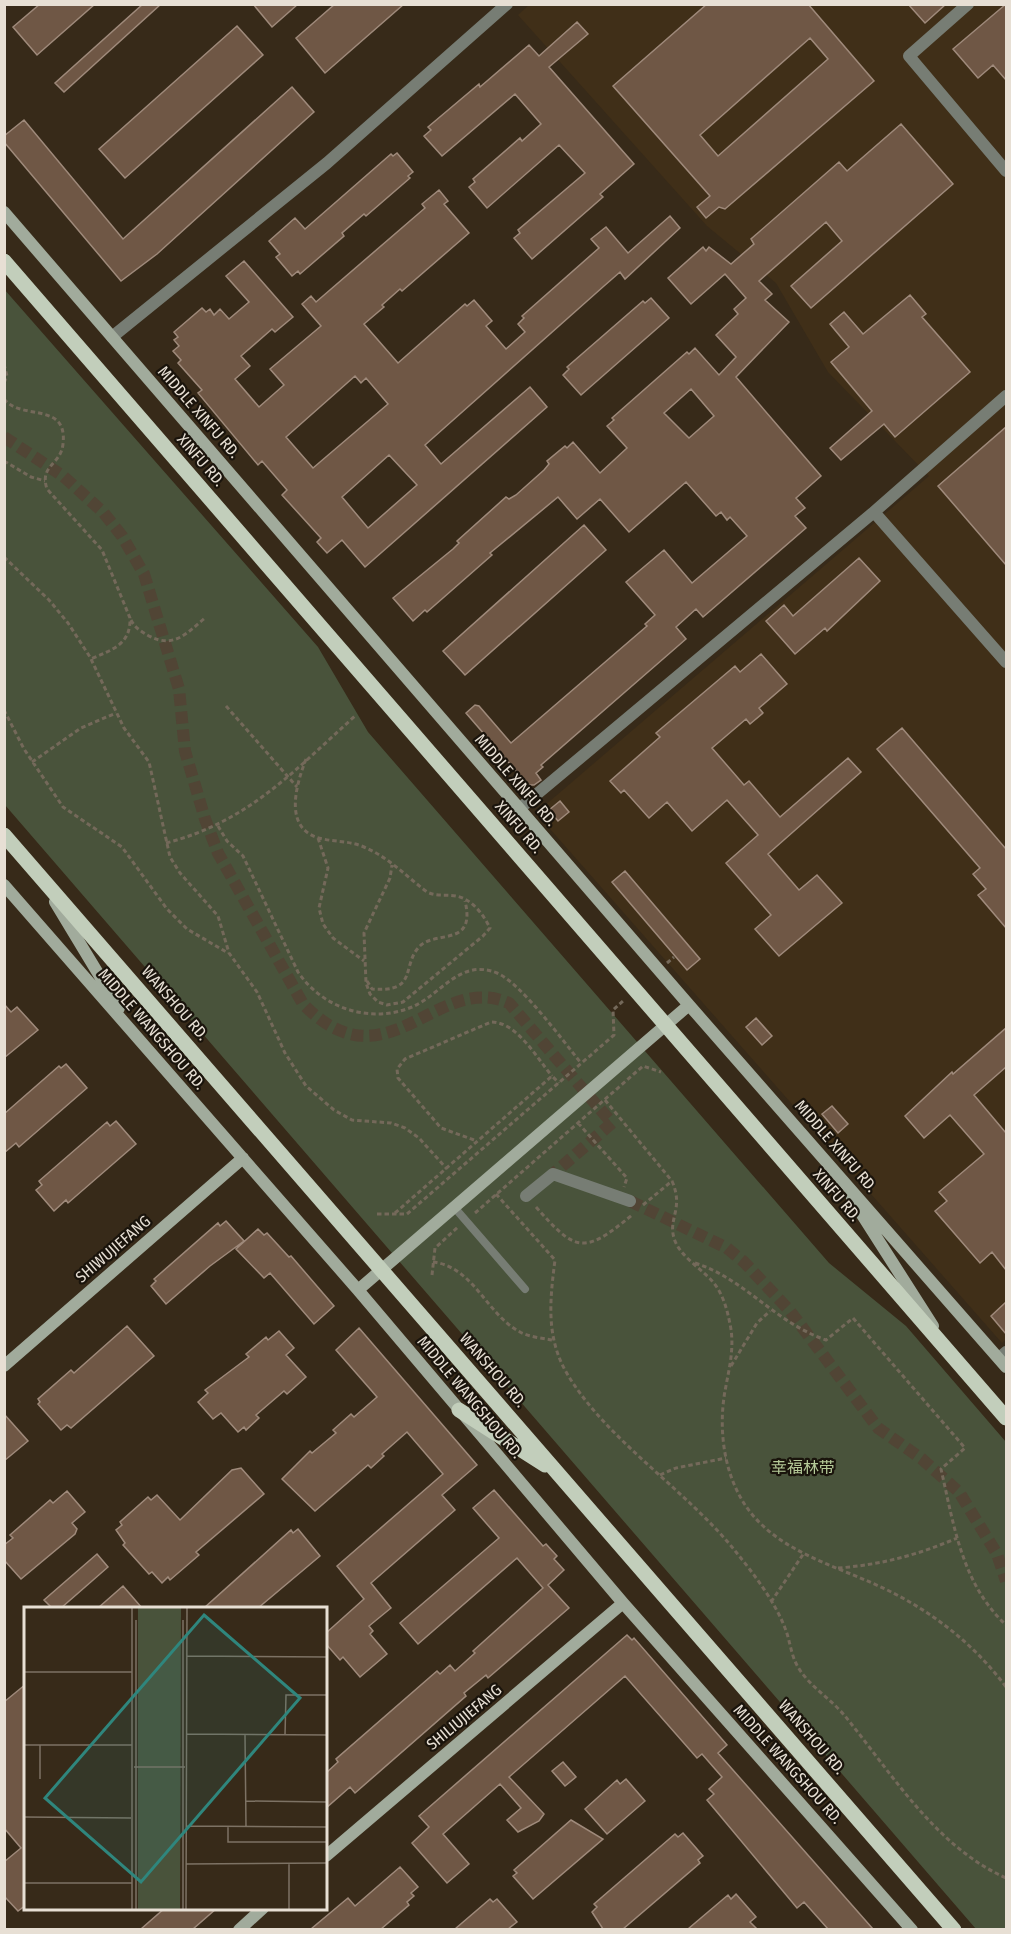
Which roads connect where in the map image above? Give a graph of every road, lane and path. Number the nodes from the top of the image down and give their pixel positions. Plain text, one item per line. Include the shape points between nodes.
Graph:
1 (507, 4) edge
2 (968, 4) edge
3 (1006, 171) edge
4 (4, 212) edge
5 (4, 261) edge
6 (112, 337) junction
7 (4, 364) edge
8 (4, 383) edge
9 (1006, 396) edge
10 (4, 399) edge
11 (4, 460) edge
12 (45, 481) junction
13 (874, 512) junction
14 (4, 557) edge
15 (130, 618) junction
16 (205, 618) dead end
17 (91, 659) junction
18 (1006, 662) edge
19 (226, 706) dead end
20 (4, 710) edge
21 (116, 713) junction
22 (355, 716) dead end
23 (306, 759) junction
24 (33, 762) junction
25 (288, 776) junction
26 (297, 787) junction
27 (519, 809) junction
28 (218, 826) junction
29 (4, 835) edge
30 (318, 838) junction
31 (166, 843) junction
32 (392, 865) junction
33 (39, 875) junction
34 (4, 885) edge
35 (465, 899) junction
36 (229, 954) junction
37 (674, 957) dead end
38 (366, 962) junction
39 (659, 970) junction
40 (366, 980) junction
41 (636, 990) junction
42 (689, 1005) junction
43 (666, 1025) junction
44 (136, 1036) junction
45 (582, 1063) junction
46 (661, 1072) dead end
47 (552, 1076) junction
48 (559, 1083) junction
49 (605, 1100) junction
50 (578, 1123) junction
51 (474, 1140) dead end
52 (243, 1158) junction
53 (829, 1164) junction
54 (447, 1168) junction
55 (627, 1178) dead end
56 (672, 1181) junction
57 (496, 1194) junction
58 (526, 1196) joint
59 (630, 1201) tunnel mouth
60 (454, 1207) junction
61 (395, 1213) junction
62 (377, 1214) dead end
63 (466, 1221) junction
64 (433, 1262) junction
65 (694, 1263) junction
66 (382, 1270) junction
67 (432, 1275) dead end
68 (525, 1289) dead end
69 (358, 1290) junction
70 (771, 1311) junction
71 (552, 1340) junction
72 (952, 1354) junction
73 (1004, 1359) edge
74 (4, 1365) edge
75 (730, 1367) junction
76 (459, 1410) junction
77 (1006, 1418) edge
78 (726, 1458) junction
79 (560, 1474) junction
80 (660, 1475) junction
81 (957, 1538) junction
82 (804, 1553) junction
83 (836, 1568) junction
84 (771, 1602) junction
85 (623, 1603) junction
86 (1006, 1625) edge
87 (1006, 1688) edge
88 (327, 1855) edge
89 (1006, 1878) edge
90 (261, 1910) edge
91 (238, 1929) edge
92 (912, 1929) edge
93 (954, 1929) edge

1 - 6 street via 327,163
2 - 3 street via 909,56
4 - 6 main road, MIDDLE XINFU RD.
5 - 41 main road, XINFU RD.
6 - 27 main road, MIDDLE XINFU RD.
7 - 8 path
9 - 13 street
10 - 12 path via 18,410 51,415 59,424 63,450 46,471
11 - 12 path
12 - 15 path via 66,513 102,550
13 - 18 street
13 - 27 street
14 - 17 path via 50,600
15 - 16 path via 139,630 169,642 181,639
15 - 17 path via 131,626 122,645
17 - 21 path
19 - 25 path
20 - 24 path
21 - 24 path via 81,728
21 - 31 path via 149,762
22 - 23 path
23 - 25 path
23 - 26 path
24 - 36 path via 63,807 122,847 149,888 187,929
25 - 26 path
25 - 28 path via 244,812
26 - 30 path via 297,822 303,831
27 - 39 main road, MIDDLE XINFU RD.
28 - 31 path
28 - 45 path via 243,856 298,972 323,998 351,1011 380,1015 414,1006 459,974 484,969 508,978
29 - 33 main road, WANSHOU RD.
30 - 32 path via 361,845
30 - 38 path via 328,868 319,908 323,924 333,938
31 - 36 path via 180,873 218,916
32 - 35 path via 427,892
32 - 38 path via 390,878 364,933
33 - 44 main road
33 - 66 main road, WANSHOU RD.
34 - 44 main road, MIDDLE WANGSHOU RD.
35 - 40 path via 467,914 462,928 455,936 428,940 420,946 403,982 383,990 372,989
35 - 40 path via 490,928 420,991 402,1002 387,1005 370,993
36 - 54 path via 257,992 285,1053 318,1099 352,1120 405,1128
37 - 39 path
38 - 40 path
39 - 42 main road, MIDDLE XINFU RD.
41 - 43 main road, XINFU RD.
41 - 45 path via 613,1010 614,1035
42 - 43 main road
42 - 53 main road, MIDDLE XINFU RD.
43 - 60 main road
43 - 72 main road, XINFU RD.
44 - 52 main road, MIDDLE WANGSHOU RD.
45 - 48 path
46 - 49 path via 643,1066
47 - 48 path
47 - 51 path via 502,1022 490,1022 405,1059 397,1069 398,1078 441,1128
47 - 54 path
48 - 61 path via 407,1214
49 - 50 path
49 - 56 path
50 - 55 path
50 - 57 path
52 - 69 main road, MIDDLE WANGSHOU RD.
52 - 74 main road, SHIWUJIEFANG
53 - 72 main road
53 - 73 main road, MIDDLE XINFU RD.
54 - 61 path
56 - 58 path via 603,1237 580,1243 562,1236
56 - 65 path via 678,1195 674,1238
57 - 63 path
57 - 71 path via 555,1260 550,1307
58 - 59 street via 554,1174
60 - 63 lane
60 - 66 main road
61 - 62 path
63 - 64 path via 435,1248
63 - 68 lane
64 - 67 path
64 - 71 path via 462,1273 503,1320 522,1334
65 - 70 path via 730,1279
65 - 75 path via 724,1298 730,1326
66 - 69 main road
66 - 79 main road, WANSHOU RD.
69 - 76 main road, MIDDLE WANGSHOU RD.
70 - 75 path via 758,1323
70 - 81 path via 804,1332 826,1340 853,1318 965,1448 941,1469
71 - 80 path via 578,1390
72 - 77 main road, XINFU RD.
75 - 78 path via 722,1426
76 - 79 main road
76 - 85 main road, MIDDLE WANGSHOU RD.
78 - 80 path
78 - 82 path via 740,1493 759,1523
79 - 93 main road, WANSHOU RD.
80 - 84 path via 730,1544
81 - 83 path via 891,1561
81 - 86 path via 979,1591 991,1611
82 - 83 path
82 - 84 path
83 - 87 path via 898,1596 948,1626 992,1667
84 - 89 path via 785,1626 797,1666 844,1715 896,1782 951,1843 983,1867
85 - 88 main road, SHILIUJIEFANG
85 - 92 main road, MIDDLE WANGSHOU RD.
90 - 91 main road

